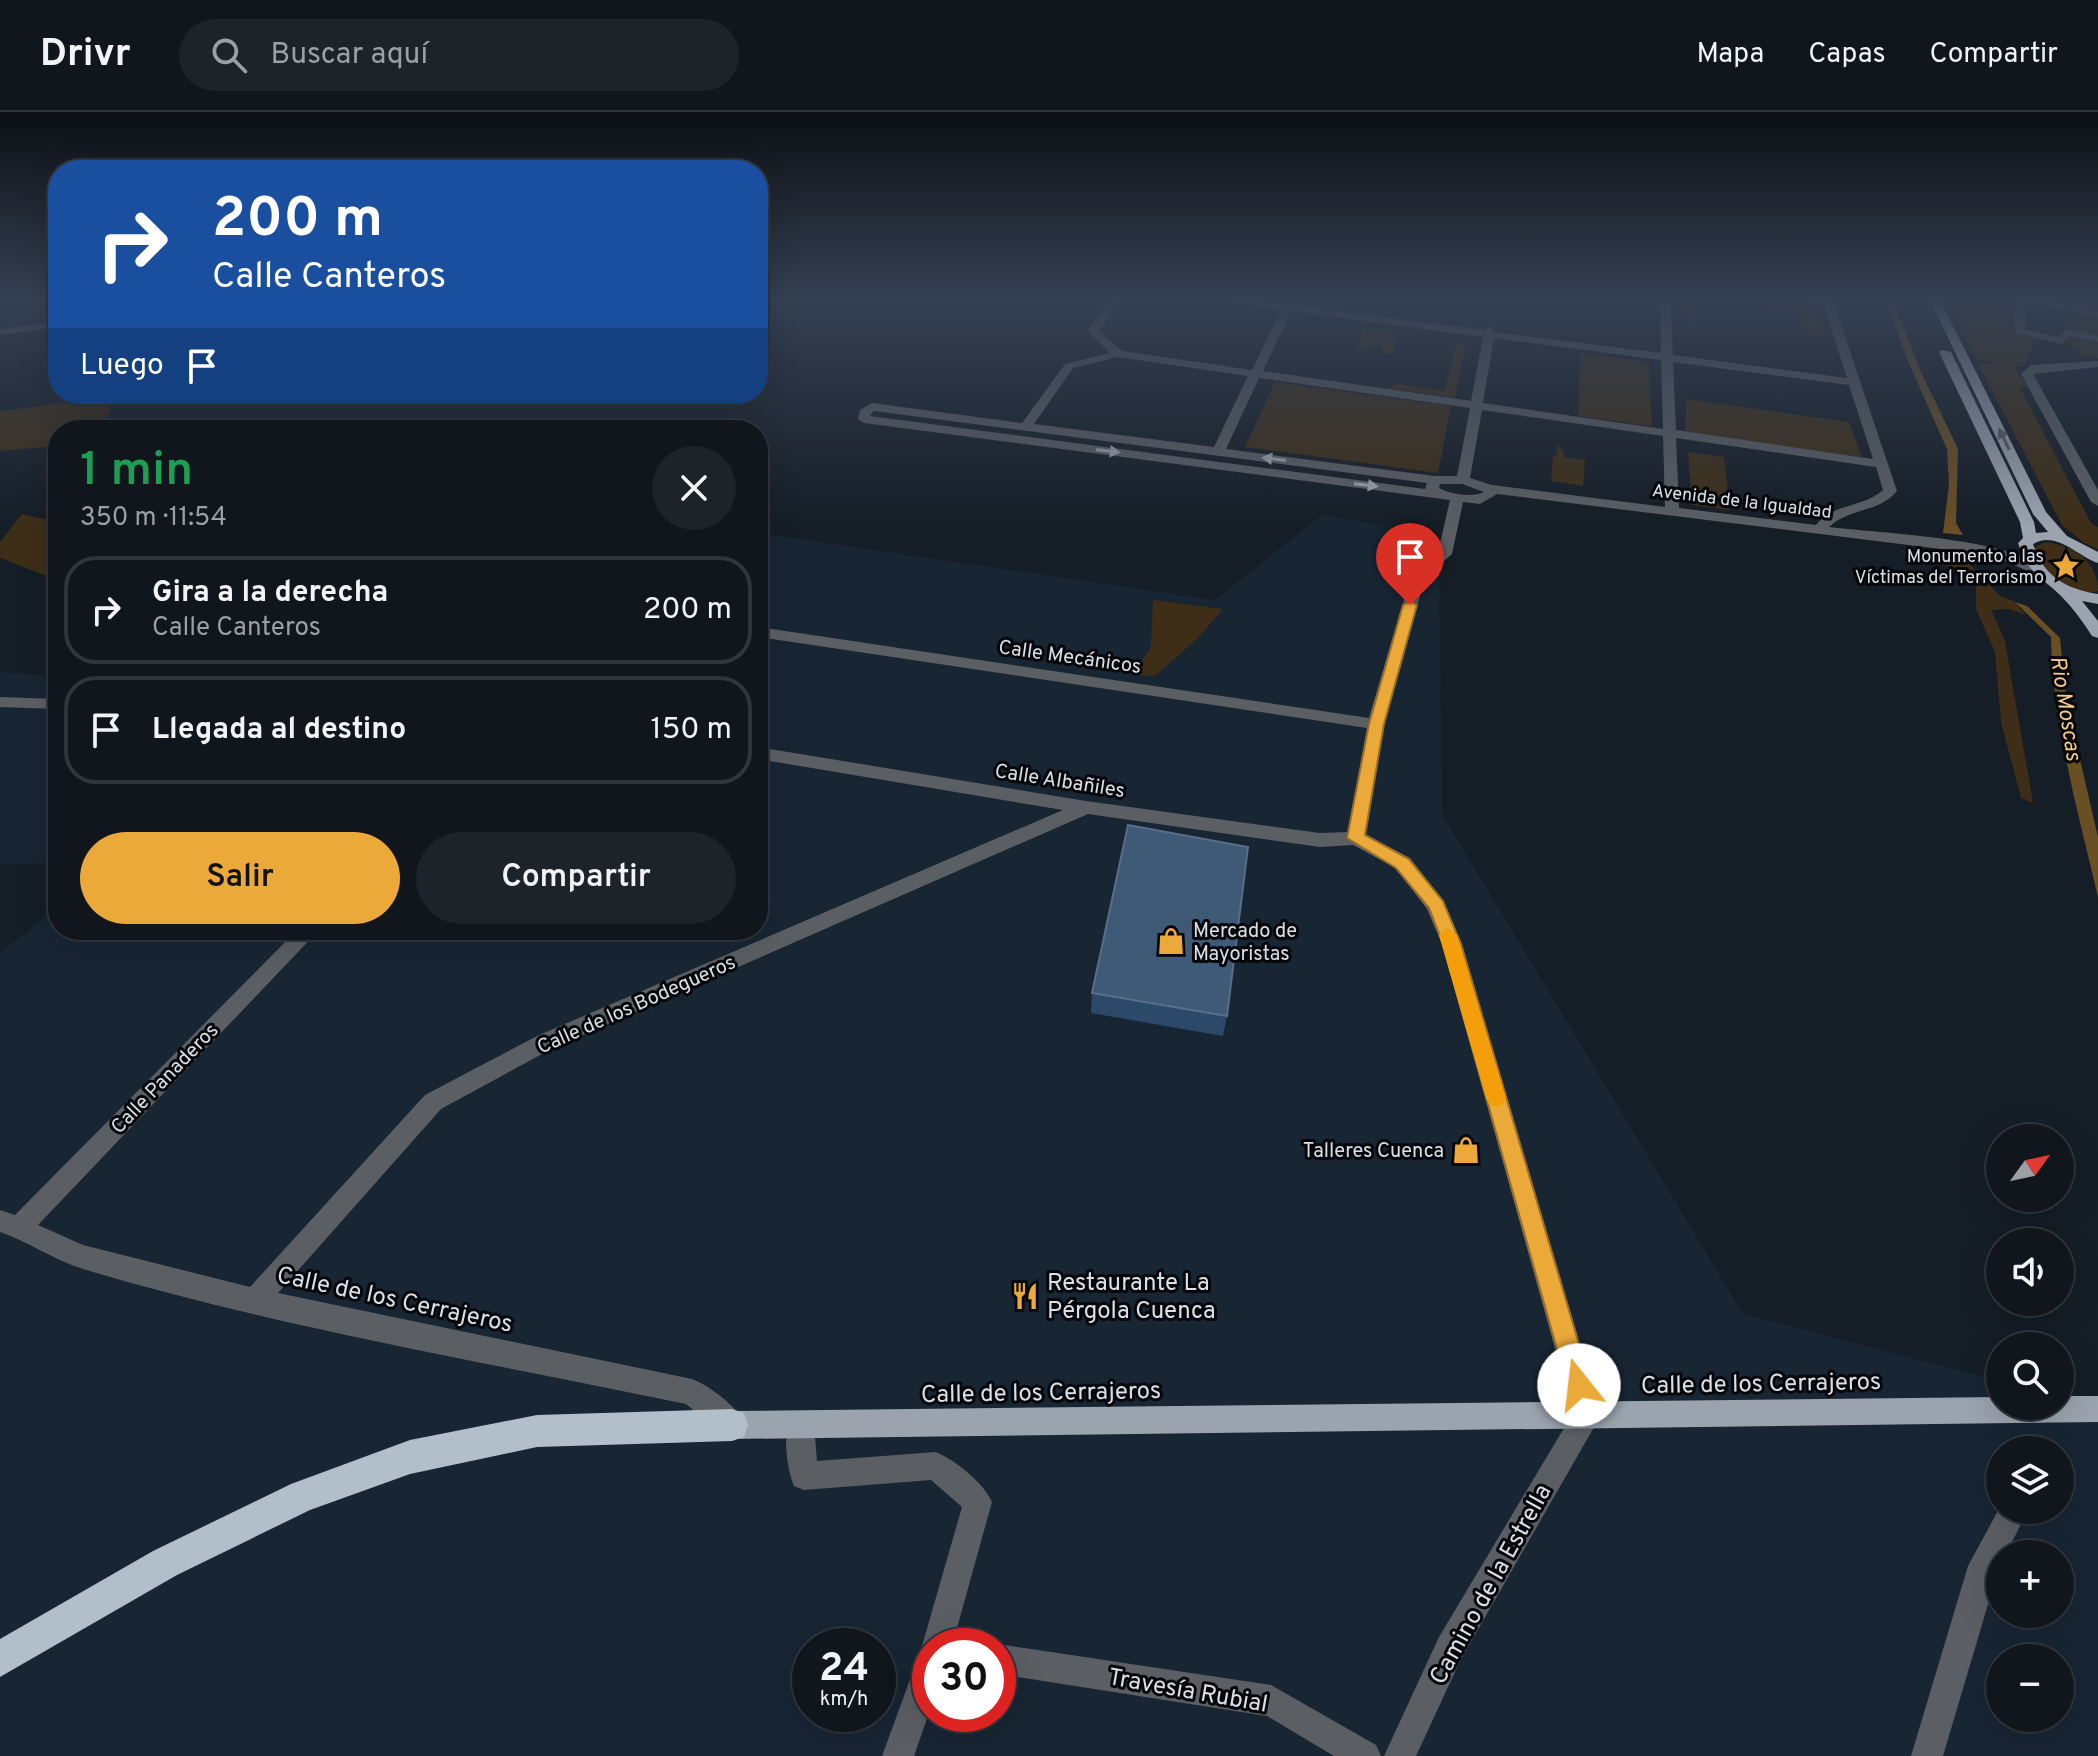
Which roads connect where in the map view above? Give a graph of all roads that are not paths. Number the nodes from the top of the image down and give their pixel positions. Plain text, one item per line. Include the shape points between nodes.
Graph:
1 (1256, 374) edge
2 (1063, 375) edge
3 (1261, 375) edge
4 (1481, 375) edge
5 (1667, 375) edge
6 (1800, 375) edge
7 (1852, 375) edge
8 (1956, 375) edge
9 (1972, 375) edge
10 (2027, 375) edge
11 (1854, 382) junction
12 (1475, 405) junction
13 (1025, 428) junction
14 (1669, 433) junction
15 (1218, 452) junction
16 (1882, 464) junction
17 (1449, 488) junction
18 (2098, 502) edge
19 (1672, 511) junction
20 (1820, 529) junction
21 (2063, 540) junction
22 (2027, 541) junction
23 (1990, 551) junction
24 (2095, 554) edge
25 (2037, 570) junction
26 (2066, 592) junction
27 (2098, 599) edge
28 (768, 633) edge
29 (2098, 633) edge
30 (0, 702) edge
31 (48, 704) edge
32 (1376, 724) junction
33 (768, 755) edge
34 (1086, 807) junction
35 (1356, 838) junction
36 (299, 940) edge
37 (10, 1224) edge
38 (255, 1300) junction
39 (2098, 1409) edge
40 (1587, 1415) junction
41 (800, 1424) junction
42 (732, 1425) junction
43 (2006, 1524) edge
44 (942, 1628) edge
45 (0, 1659) edge
46 (1016, 1662) edge
47 (912, 1717) edge
48 (898, 1756) edge
49 (1365, 1756) edge
50 (1400, 1756) edge
51 (1927, 1756) edge

1 - 15 street
2 - 13 street
3 - 12 street
4 - 12 street
5 - 14 street
6 - 11 street
7 - 11 street
8 - 22 main road via 2027,522
21 -> 9 main road via 2040,514
10 - 18 street
11 - 16 street
12 - 14 street
12 - 17 street
13 - 15 street
13 -> 17 street via 872,407 864,413 864,419
14 - 16 street
14 - 19 street
17 -> 15 street
16 - 20 street via 1889,494 1826,520
17 - 19 street, Avenida de la Igualdad via 1480,500 1489,497 1490,489
17 - 32 street via 1445,554 1418,576
19 - 20 street, Avenida de la Igualdad
20 - 23 street, Avenida de la Igualdad
21 - 22 main road
21 - 24 main road
22 - 23 street, Avenida de la Igualdad via 2010,550
22 - 25 main road
23 - 25 street, Avenida de la Igualdad
25 - 26 main road
26 - 27 main road
26 - 29 main road
28 - 32 street, Calle Mecánicos
30 - 31 street
32 - 35 street
33 - 34 street, Calle Albañiles
34 - 35 street, Calle Albañiles via 1320,840
34 - 38 street, Calle de los Bodegueros via 545,1042 433,1102
35 - 40 street via 1403,863 1442,918
36 - 37 street, Calle Panaderos
37 - 38 street, Calle de los Cerrajeros via 79,1256
38 - 42 street, Calle de los Cerrajeros via 692,1392
39 - 40 main road, Calle de los Cerrajeros
40 - 41 main road, Calle de los Cerrajeros
40 - 50 street, Camino de la Estrella via 1450,1648
41 - 42 main road, Calle de los Cerrajeros
41 - 44 street via 804,1476 936,1466 978,1502
42 - 45 highway via 537,1431 410,1457 303,1496 192,1549
43 - 51 street via 1983,1566
46 - 49 street, Travesía Rubial via 1271,1701
47 - 48 street

